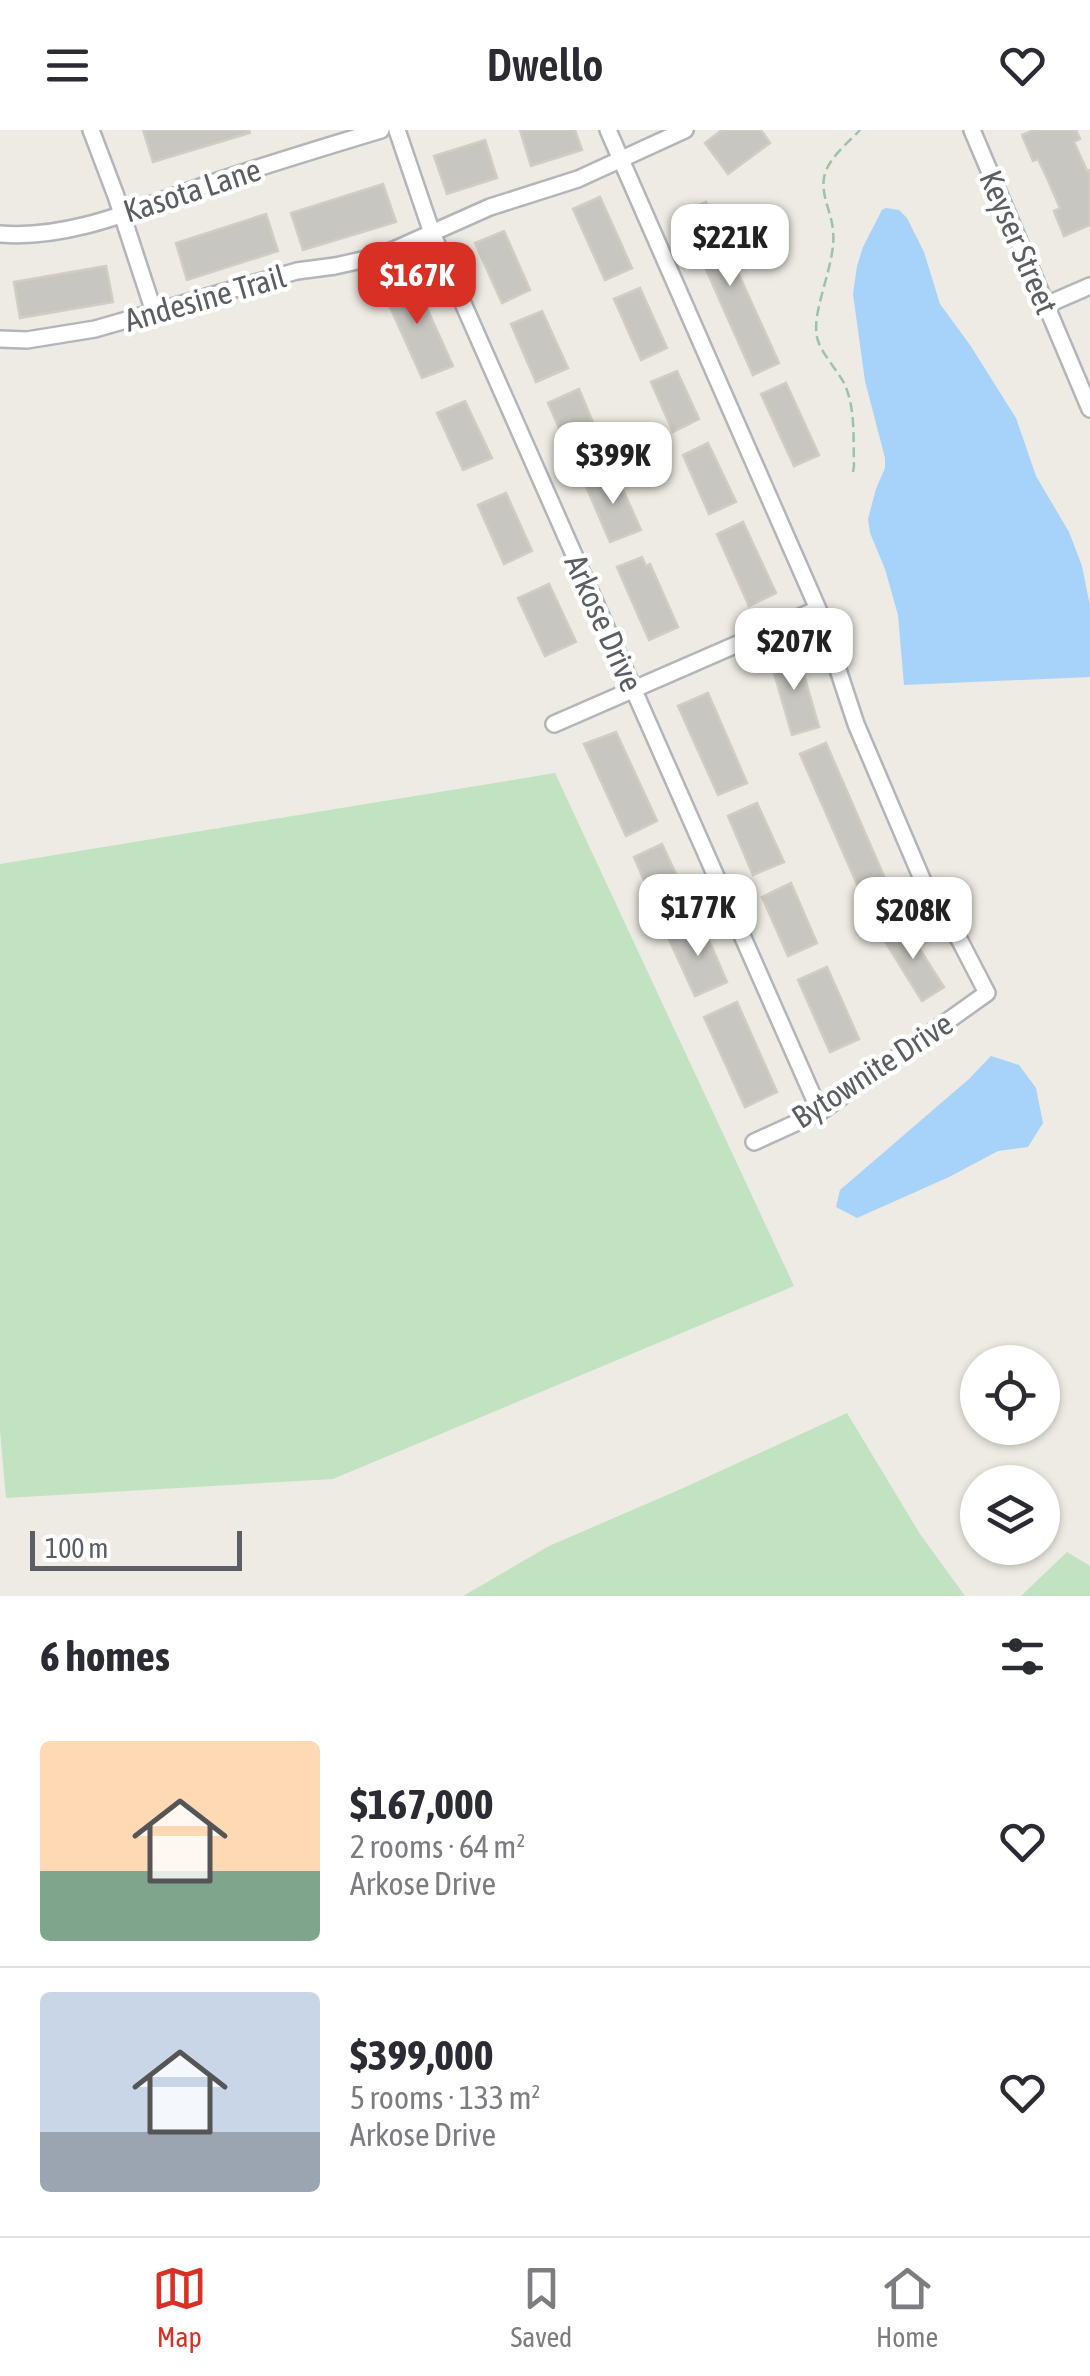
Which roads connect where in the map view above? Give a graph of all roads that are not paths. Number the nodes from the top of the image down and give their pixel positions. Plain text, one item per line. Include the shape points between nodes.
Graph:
1 (91, 130) edge
2 (381, 130) edge
3 (397, 130) edge
4 (608, 130) edge
5 (684, 130) edge
6 (972, 130) edge
7 (620, 160) junction
8 (122, 214) junction
9 (432, 233) junction
10 (0, 234) edge
11 (1090, 286) edge
12 (1046, 305) junction
13 (154, 312) junction
14 (0, 339) edge
15 (1090, 409) edge
16 (818, 609) junction
17 (633, 689) junction
18 (554, 724) dead end
19 (820, 1112) junction
20 (754, 1142) dead end

1 - 8 street
2 - 8 street, Kasota Lane
3 - 9 street, Arkose Drive
4 - 7 street
5 - 7 street, Andesine Trail
6 - 12 street, Keyser Street
7 - 9 street, Andesine Trail
7 - 16 street
8 - 10 street, Kasota Lane via 68,229
8 - 13 street
9 - 13 street, Andesine Trail via 380,256 297,270
9 - 17 street, Arkose Drive
11 - 12 street
12 - 15 street, Keyser Street
13 - 14 street, Andesine Trail via 96,329
16 - 17 street
16 - 19 street, Bytownite Drive via 856,724 934,906 987,993
17 - 18 street
17 - 19 street, Arkose Drive
19 - 20 street, Bytownite Drive

